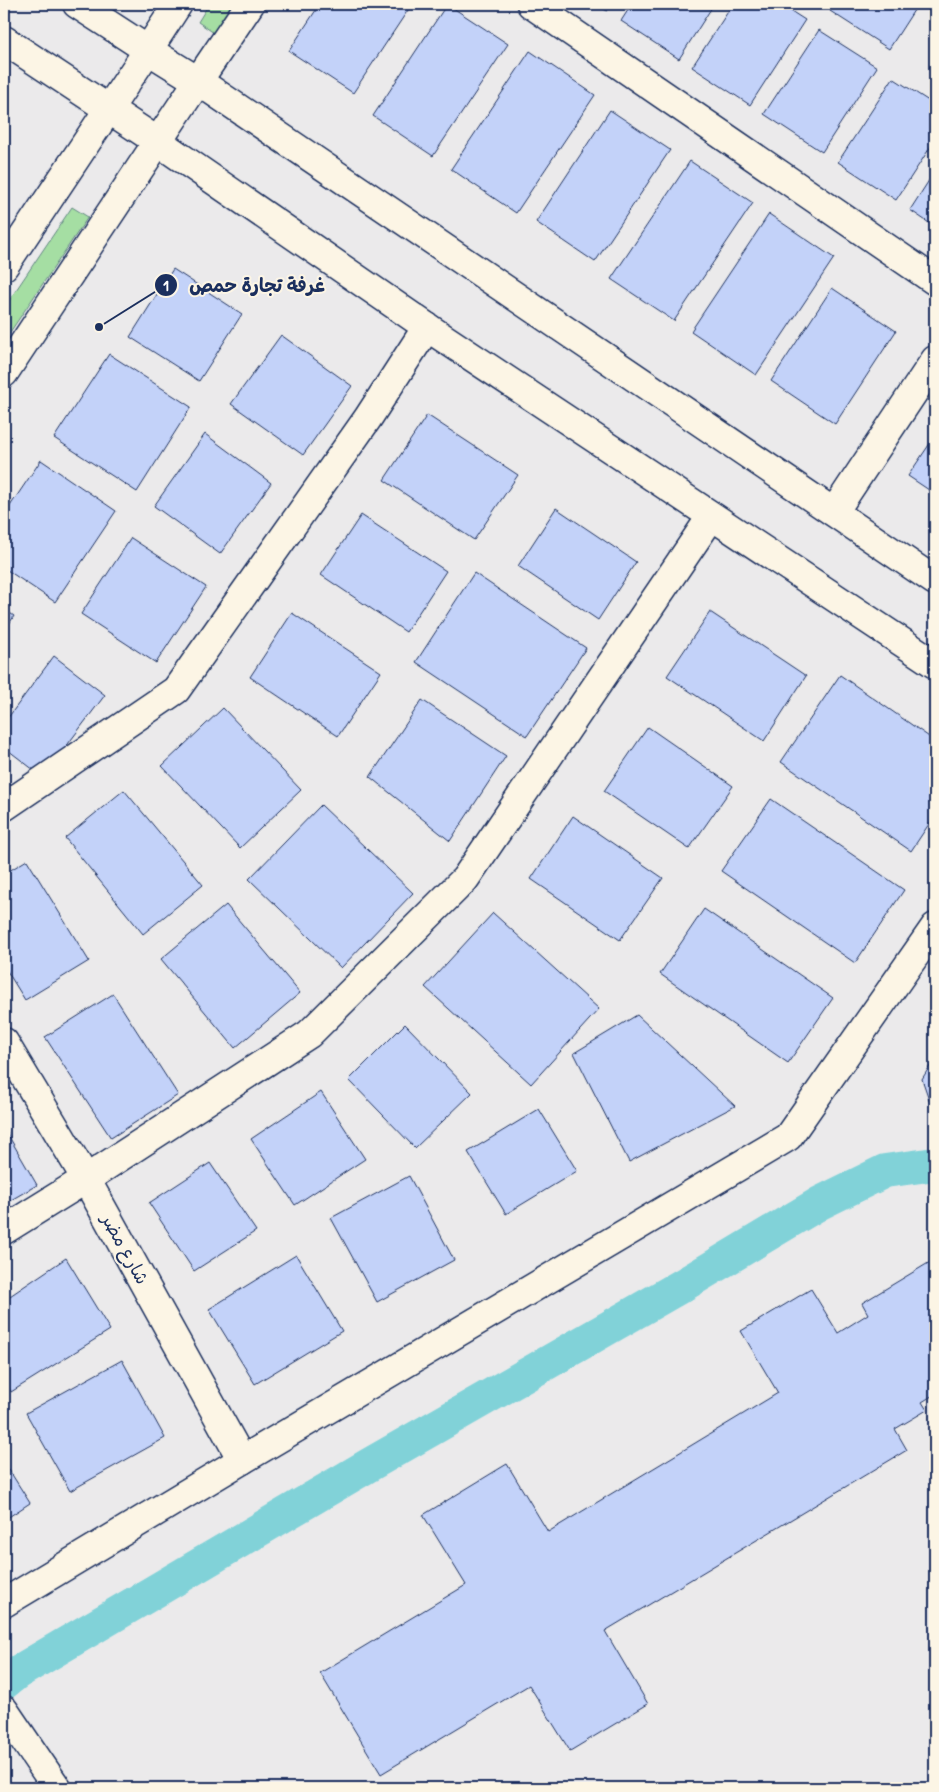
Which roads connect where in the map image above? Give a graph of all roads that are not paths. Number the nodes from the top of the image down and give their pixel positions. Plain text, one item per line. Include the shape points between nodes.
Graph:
1 (77, 4) edge
2 (178, 4) edge
3 (250, 4) edge
4 (531, 4) edge
5 (4, 40) edge
6 (148, 50) junction
7 (198, 80) junction
8 (109, 110) junction
9 (157, 141) junction
10 (4, 266) edge
11 (935, 282) edge
12 (427, 327) junction
13 (935, 360) edge
14 (4, 373) edge
15 (834, 512) junction
16 (711, 517) junction
17 (935, 581) edge
18 (935, 664) edge
19 (4, 807) edge
20 (935, 926) edge
21 (4, 1042) edge
22 (86, 1179) junction
23 (4, 1230) edge
24 (242, 1460) junction
25 (4, 1603) edge
26 (4, 1710) edge
27 (57, 1788) edge

1 - 6 main road
2 - 6 main road
3 - 7 main road
4 - 11 main road
5 - 8 main road
6 - 7 main road
6 - 8 main road
7 - 9 main road
7 - 15 main road
8 - 9 main road
8 - 10 main road
9 - 12 main road
9 - 14 main road
12 - 16 main road
12 - 19 main road via 368,418 176,690
13 - 15 main road
15 - 17 main road
16 - 18 main road
16 - 22 main road via 465,879 309,1034
20 - 24 main road via 788,1136
21 - 22 main road, شارع مضر
22 - 23 main road
22 - 24 main road, شارع مضر
24 - 25 main road
26 - 27 main road

